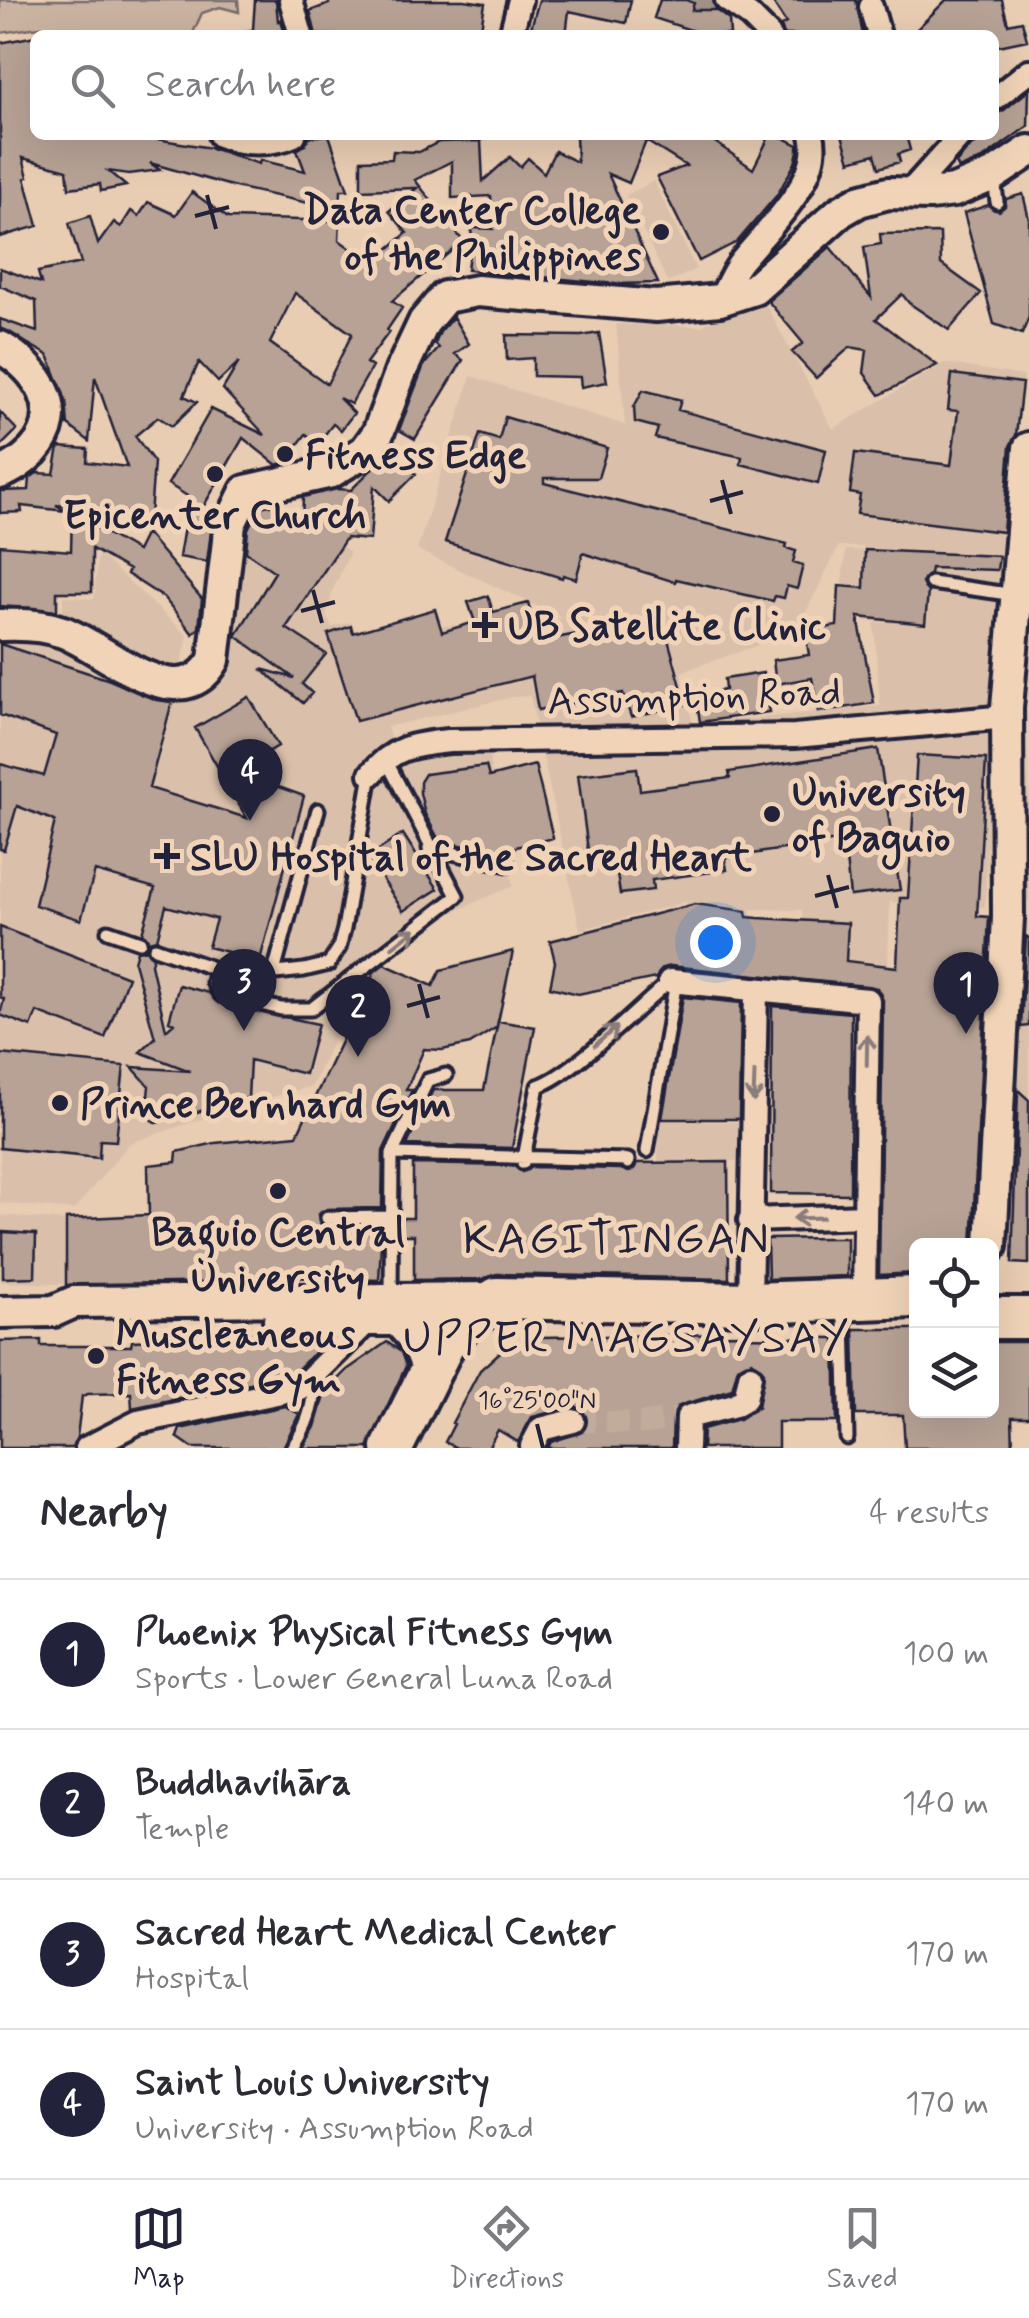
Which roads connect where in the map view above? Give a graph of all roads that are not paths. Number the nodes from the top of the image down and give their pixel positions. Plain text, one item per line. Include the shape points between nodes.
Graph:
1 (291, 0) edge
2 (520, 0) edge
3 (727, 0) edge
4 (871, 7) dead end
5 (300, 30) edge
6 (512, 30) edge
7 (764, 30) edge
8 (877, 30) edge
9 (1029, 71) edge
10 (999, 95) edge
11 (230, 140) edge
12 (278, 140) edge
13 (812, 140) edge
14 (950, 140) edge
15 (1029, 152) edge
16 (908, 193) junction
17 (720, 300) junction
18 (0, 347) edge
19 (1029, 448) edge
20 (0, 473) edge
21 (931, 583) dead end
22 (1016, 595) junction
23 (0, 626) edge
24 (1015, 713) edge
25 (378, 766) junction
26 (318, 810) dead end
27 (429, 848) junction
28 (508, 865) dead end
29 (1018, 924) edge
30 (108, 930) dead end
31 (140, 942) dead end
32 (155, 948) dead end
33 (216, 970) junction
34 (274, 972) junction
35 (673, 981) junction
36 (756, 990) junction
37 (1029, 1000) edge
38 (1003, 1028) junction
39 (446, 1075) dead end
40 (647, 1151) dead end
41 (392, 1154) junction
42 (524, 1160) junction
43 (628, 1163) dead end
44 (865, 1216) junction
45 (390, 1217) junction
46 (326, 1218) dead end
47 (750, 1220) junction
48 (991, 1238) edge
49 (999, 1292) edge
50 (1029, 1292) edge
51 (909, 1298) edge
52 (750, 1303) junction
53 (854, 1309) junction
54 (0, 1312) edge
55 (909, 1318) edge
56 (999, 1318) edge
57 (1029, 1318) edge
58 (445, 1321) junction
59 (313, 1375) junction
60 (750, 1376) dead end
61 (574, 1421) tunnel mouth
62 (847, 1438) dead end
63 (532, 1447) edge
64 (87, 1448) edge
65 (292, 1448) edge
66 (392, 1448) edge
67 (416, 1448) edge
68 (687, 1448) edge

1 - 5 street
2 - 6 street
3 - 7 street
4 - 8 street
9 - 10 street
11 - 12 street
13 - 17 street via 812,162 800,185
14 - 16 street
15 - 16 main road via 995,189
16 - 17 main road via 858,201 754,289
17 - 23 main road via 656,306 477,292 446,297 424,322 365,452 330,472 246,491 230,524 214,660 202,678 159,683 62,632
18 - 20 main road via 38,378 49,417 45,437
19 - 22 main road
21 - 22 lane
22 - 24 main road
24 - 25 street, Assumption Road via 795,736 449,741 399,750
24 - 29 main road
25 - 27 lane
25 - 34 lane via 339,948 329,964
26 - 34 lane
27 - 28 lane
33 -> 27 lane via 214,988 237,1000 298,1011 321,1004 457,896
29 - 38 main road
30 - 31 lane
32 - 33 lane
33 - 34 lane via 238,977
35 - 36 street
35 - 40 lane
42 -> 35 lane via 538,1086
44 -> 36 street via 868,1000
36 -> 47 street
37 - 38 main road
38 - 48 main road
39 - 41 lane via 428,1080
41 - 42 lane
41 - 45 lane
42 - 43 lane
44 -> 47 street
44 - 53 street
45 - 46 lane
45 - 58 lane
47 - 52 street
49 - 50 highway
51 - 53 highway
52 - 53 highway
52 - 58 highway
53 - 55 highway
53 - 58 highway
53 - 62 lane
54 - 58 main road via 54,1311 76,1324
56 - 57 highway
58 - 59 street
58 - 66 highway
58 - 67 highway
59 - 64 street via 300,1388 138,1422
59 - 65 lane via 306,1429
60 - 68 street via 745,1398 735,1405 688,1417
61 - 63 street via 541,1429

